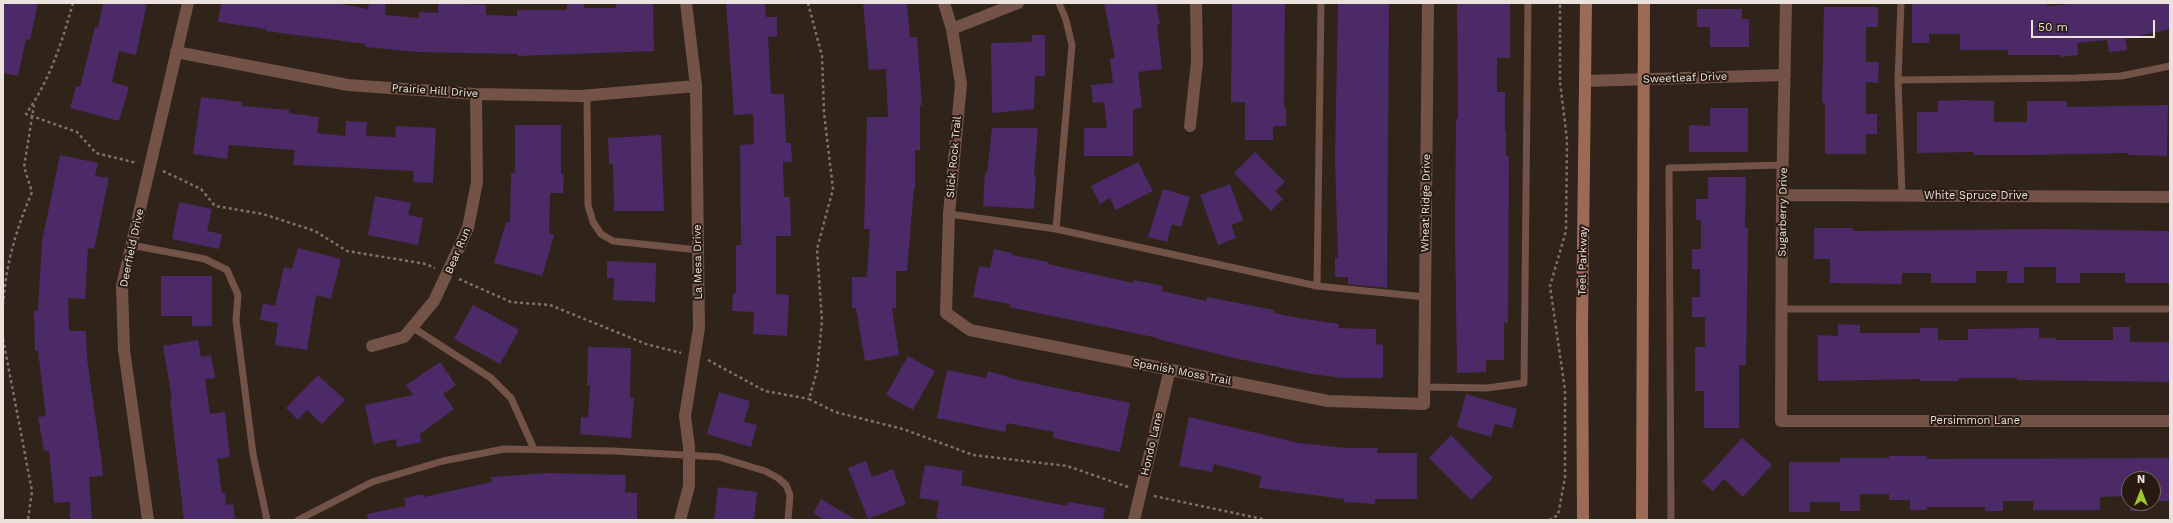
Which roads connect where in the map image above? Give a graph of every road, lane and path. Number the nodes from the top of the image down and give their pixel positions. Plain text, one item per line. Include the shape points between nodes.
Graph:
1 (72, 3) edge
2 (188, 3) edge
3 (686, 3) edge
4 (808, 3) edge
5 (944, 3) edge
6 (1018, 3) edge
7 (1059, 3) edge
8 (1196, 3) edge
9 (1322, 3) edge
10 (1428, 3) edge
11 (1528, 3) edge
12 (1560, 3) edge
13 (1586, 3) edge
14 (1644, 3) edge
15 (1786, 3) edge
16 (1901, 3) edge
17 (952, 29) junction
18 (176, 52) junction
19 (2170, 66) edge
20 (1785, 75) junction
21 (1643, 79) junction
22 (1898, 80) junction
23 (1585, 81) junction
24 (696, 86) junction
25 (476, 94) junction
26 (587, 96) junction
27 (34, 103) junction
28 (32, 116) junction
29 (1190, 126) dead end
30 (1784, 165) junction
31 (150, 167) junction
32 (1782, 195) junction
33 (1902, 196) junction
34 (2170, 197) edge
35 (949, 214) junction
36 (1056, 229) junction
37 (131, 245) junction
38 (698, 250) junction
39 (448, 274) junction
40 (1317, 286) junction
41 (1425, 297) junction
42 (3, 305) edge
43 (1782, 309) junction
44 (2170, 309) edge
45 (946, 313) joint
46 (412, 327) junction
47 (3, 339) edge
48 (372, 346) dead end
49 (695, 356) junction
50 (1170, 369) junction
51 (1424, 386) junction
52 (809, 399) junction
53 (1424, 404) joint
54 (1781, 421) joint
55 (2170, 421) edge
56 (534, 449) junction
57 (689, 455) junction
58 (1141, 492) junction
59 (28, 520) edge
60 (148, 520) edge
61 (267, 520) edge
62 (298, 520) edge
63 (680, 520) edge
64 (788, 520) edge
65 (1134, 520) edge
66 (1267, 520) edge
67 (1550, 520) edge
68 (1583, 520) edge
69 (1642, 520) edge
70 (1671, 520) edge

1 - 27 path via 59,52
2 - 18 street, Deerfield Drive
3 - 24 street, La Mesa Drive
4 - 52 path via 822,56 824,113 833,189 817,249 822,321 817,371
5 - 17 street, Slick Rock Trail
6 - 17 street
7 - 36 lane via 1072,45
8 - 29 street via 1197,62
9 - 40 lane
10 - 41 street, Wheat Ridge Drive
11 - 51 lane via 1524,383 1487,388
12 - 67 path via 1560,82 1567,140 1566,231 1550,286 1565,390 1565,478 1558,515
13 - 23 main road, Teel Parkway
14 - 21 main road
15 - 20 street, Sugarberry Drive
16 - 22 lane
17 - 35 street, Slick Rock Trail via 961,84
18 - 25 street, Prairie Hill Drive via 348,85
18 - 31 street, Deerfield Drive
19 - 22 lane via 2122,76
20 - 21 street, Sweetleaf Drive
20 - 30 street, Sugarberry Drive
21 - 23 street, Sweetleaf Drive
21 - 69 main road
22 - 33 lane
23 - 68 main road, Teel Parkway
24 - 26 street, Prairie Hill Drive
24 - 38 street, La Mesa Drive
25 - 26 street, Prairie Hill Drive
25 - 39 street, Bear Run via 477,182 468,228
26 - 38 lane via 588,204 593,222 601,234 613,241
27 - 28 path
27 - 28 path via 26,114
28 - 31 path via 77,132 96,153
28 - 42 path via 24,167 32,192 15,233 5,277
30 - 32 street, Sugarberry Drive
30 - 70 lane via 1669,168
31 - 37 street, Deerfield Drive
31 - 39 path via 171,173 201,189 215,206 263,214 315,231 347,251 426,264
32 - 33 street, White Spruce Drive
32 - 43 street, Sugarberry Drive
33 - 34 street, White Spruce Drive
35 - 36 lane
35 - 45 street, Slick Rock Trail
36 - 40 lane
37 - 60 street, Deerfield Drive via 122,286 124,350
37 - 61 lane via 205,259 227,270 238,295 236,320 253,454
38 - 49 street, La Mesa Drive via 699,328
39 - 46 street, Bear Run via 434,301
39 - 49 path via 511,302 550,305 646,344
40 - 41 lane
41 - 51 street, Wheat Ridge Drive
43 - 44 lane
43 - 54 street, Sugarberry Drive
45 - 50 street, Spanish Moss Trail via 970,330
46 - 48 street, Bear Run via 404,337
46 - 56 lane via 490,378 512,398
47 - 59 path via 32,491
49 - 52 path via 706,359 765,391
49 - 57 street, La Mesa Drive via 685,416
50 - 53 street, Spanish Moss Trail via 1328,401
50 - 58 street, Hondo Lane
51 - 53 street, Wheat Ridge Drive
52 - 58 path via 835,412 903,429 972,455 1067,466
54 - 55 street, Persimmon Lane
56 - 57 lane
56 - 62 lane via 504,449 444,461 372,482
57 - 63 street, La Mesa Drive via 689,486
57 - 64 lane via 719,457 765,471 778,478 790,495
58 - 65 street, Hondo Lane
58 - 66 path

